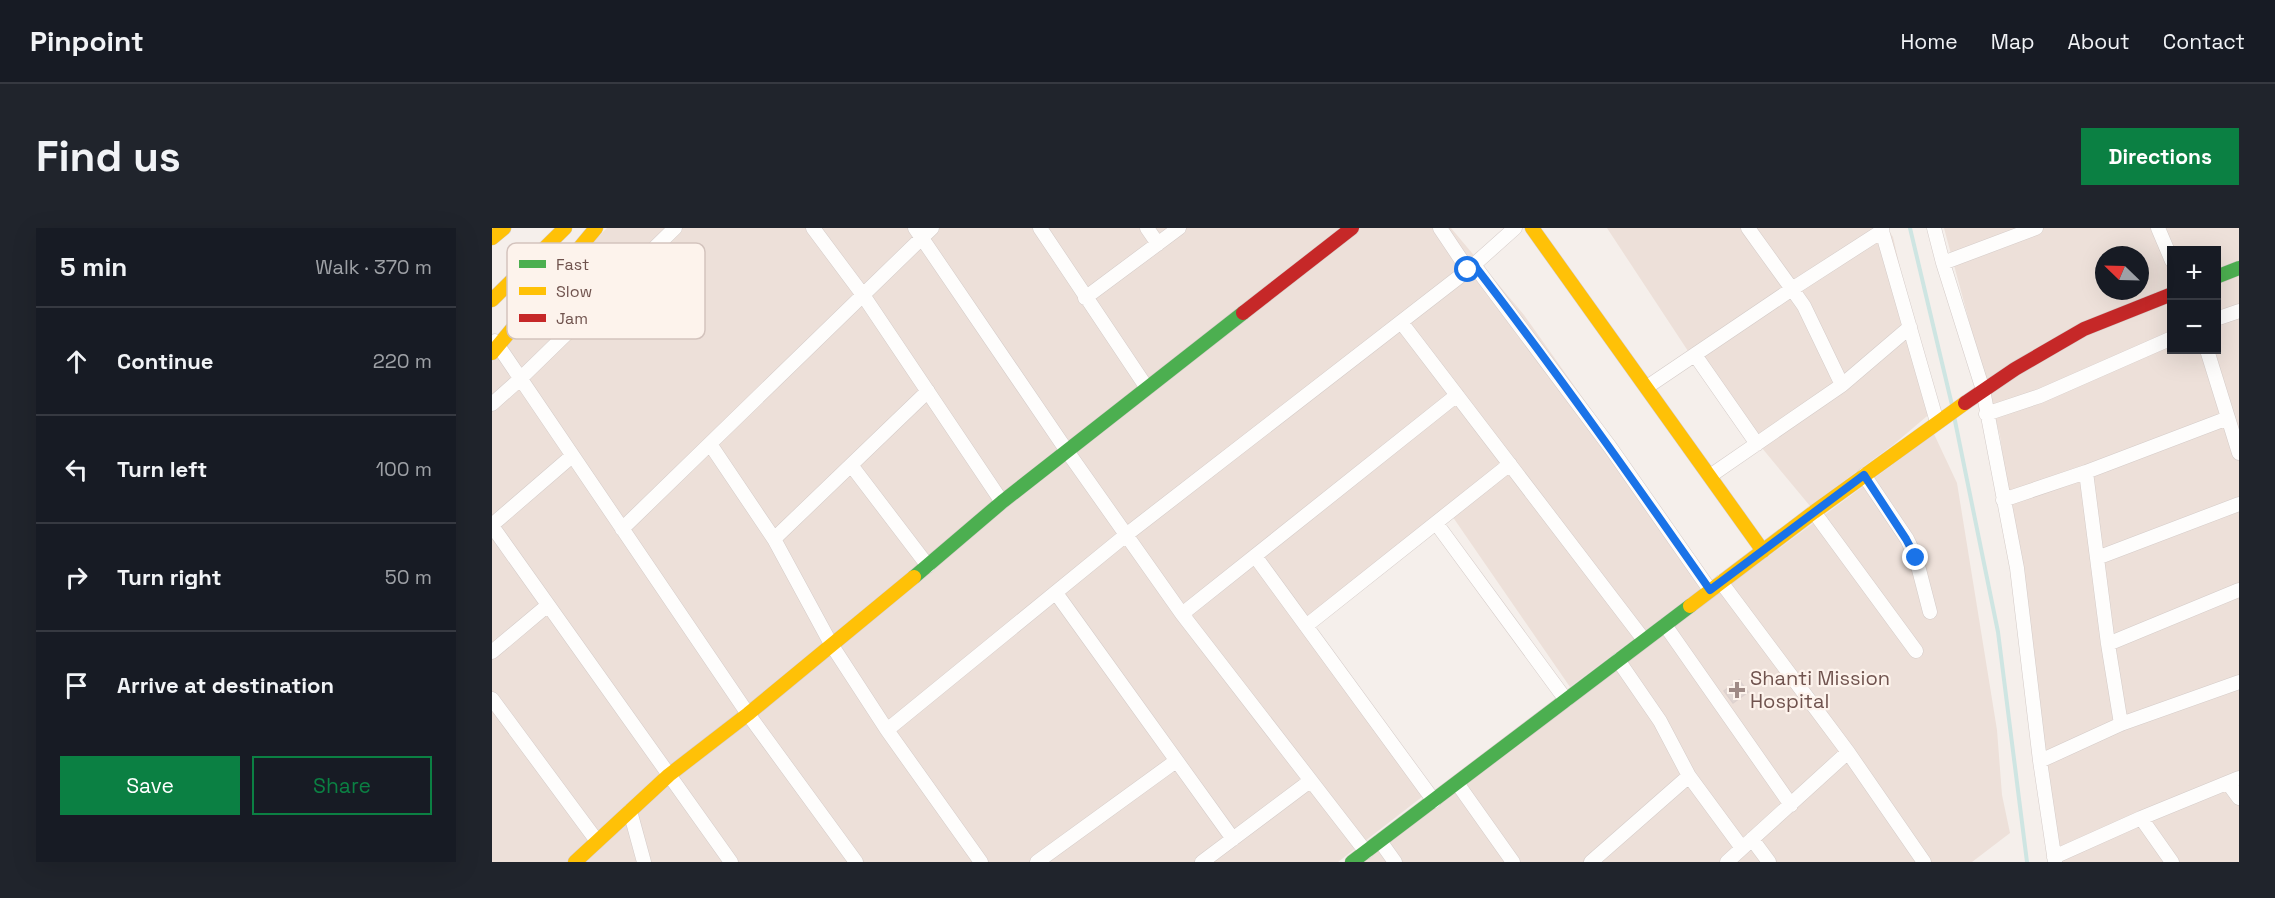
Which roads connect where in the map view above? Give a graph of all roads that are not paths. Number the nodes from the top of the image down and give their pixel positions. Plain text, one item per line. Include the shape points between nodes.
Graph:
1 (504, 228) edge
2 (565, 228) edge
3 (596, 228) edge
4 (675, 228) edge
5 (813, 228) edge
6 (1040, 228) edge
7 (1148, 228) edge
8 (1179, 228) edge
9 (1352, 228) edge
10 (1440, 228) edge
11 (1515, 228) edge
12 (1532, 228) edge
13 (1749, 228) edge
14 (1934, 228) edge
15 (2158, 228) edge
16 (2032, 229) edge
17 (1882, 230) edge
18 (923, 231) edge
19 (1337, 232) edge
20 (492, 238) edge
21 (550, 243) edge
22 (583, 243) edge
23 (660, 243) edge
24 (1158, 244) junction
25 (2167, 249) edge
26 (1942, 263) junction
27 (1471, 268) junction
28 (2239, 268) edge
29 (2221, 275) edge
30 (507, 285) edge
31 (1792, 289) junction
32 (863, 295) junction
33 (2167, 296) edge
34 (1085, 298) junction
35 (492, 300) edge
36 (2239, 311) edge
37 (2221, 318) edge
38 (1401, 322) junction
39 (1910, 327) junction
40 (507, 331) edge
41 (561, 339) edge
42 (2167, 340) edge
43 (494, 346) edge
44 (2209, 354) edge
45 (1695, 355) junction
46 (519, 380) junction
47 (1842, 385) junction
48 (1647, 387) junction
49 (1147, 388) junction
50 (927, 391) junction
51 (1981, 391) junction
52 (1457, 395) junction
53 (492, 404) edge
54 (1986, 414) junction
55 (1941, 418) junction
56 (2228, 418) junction
57 (710, 444) junction
58 (1756, 444) junction
59 (1066, 451) junction
60 (2239, 453) edge
61 (572, 456) junction
62 (1510, 464) junction
63 (851, 465) junction
64 (2086, 471) junction
65 (1864, 475) junction
66 (1710, 476) junction
67 (2003, 500) junction
68 (1002, 502) junction
69 (2239, 504) edge
70 (1814, 512) junction
71 (1436, 523) junction
72 (492, 526) edge
73 (622, 529) junction
74 (1126, 535) junction
75 (774, 539) junction
76 (1763, 551) junction
77 (1255, 556) junction
78 (2097, 558) junction
79 (928, 566) junction
80 (1716, 586) junction
81 (2239, 590) edge
82 (1056, 593) junction
83 (548, 605) junction
84 (1930, 612) dead end
85 (1182, 614) junction
86 (1665, 625) junction
87 (1306, 626) junction
88 (1644, 640) junction
89 (831, 644) junction
90 (2108, 644) junction
91 (1916, 651) dead end
92 (492, 652) edge
93 (1618, 660) junction
94 (2239, 682) edge
95 (492, 699) edge
96 (1566, 700) junction
97 (748, 714) junction
98 (2121, 724) junction
99 (887, 730) junction
100 (1848, 752) junction
101 (1176, 761) junction
102 (2040, 761) junction
103 (669, 775) junction
104 (1689, 776) junction
105 (2234, 780) edge
106 (1310, 781) junction
107 (1457, 783) junction
108 (2239, 798) edge
109 (1434, 801) junction
110 (1791, 805) junction
111 (630, 811) junction
112 (2141, 819) junction
113 (1233, 839) junction
114 (597, 841) junction
115 (1380, 842) junction
116 (1747, 844) junction
117 (1366, 852) junction
118 (2055, 860) edge
119 (575, 862) edge
120 (644, 862) edge
121 (731, 862) edge
122 (856, 862) edge
123 (981, 862) edge
124 (1037, 862) edge
125 (1202, 862) edge
126 (1352, 862) edge
127 (1395, 862) edge
128 (1513, 862) edge
129 (1591, 862) edge
130 (1727, 862) edge
131 (1769, 862) edge
132 (1924, 862) edge
133 (2172, 862) edge

1 - 20 main road
2 - 21 main road
3 - 22 main road
4 - 23 street
5 - 32 street
6 - 34 street
7 - 24 street
8 - 24 street
9 - 19 main road
10 - 27 street
11 - 27 street
12 - 48 main road
13 - 31 street
14 - 26 street
15 - 25 street
16 - 26 street
17 - 31 street
17 - 39 street
18 - 32 street
18 - 59 street
19 - 49 main road
24 - 34 street
26 - 51 street
27 - 38 street
27 - 80 street
28 - 29 main road
30 - 35 main road
31 - 45 street
31 - 47 street
32 - 50 street
32 - 57 street
33 - 51 main road via 2084,329
34 - 49 street
36 - 37 street
38 - 52 street
38 - 74 street
39 - 47 street
39 - 55 street
40 - 43 main road
41 - 46 street
42 - 54 street via 2040,396
43 - 46 street
44 - 56 street
45 - 48 street
45 - 58 street
46 - 53 street
46 - 61 street
47 - 58 street
48 - 66 main road
49 - 59 main road
50 - 63 street
50 - 68 street
51 - 54 street
51 - 55 main road
52 - 62 street
52 - 77 street
54 - 67 street
55 - 65 main road
56 - 60 street
56 - 64 street
57 - 73 street
57 - 75 street
58 - 66 street
59 - 68 main road
59 - 74 street
61 - 72 street
61 - 73 street
62 - 71 street
62 - 88 street
63 - 75 street
63 - 79 street
64 - 67 street
64 - 78 street
65 - 70 main road
65 - 84 street via 1912,550
66 - 76 main road
67 - 102 street via 2017,568
68 - 79 main road
69 - 78 street
70 - 76 main road
70 - 91 street
71 - 87 street
71 - 96 street
72 - 83 street
73 - 97 street
74 - 82 street
74 - 85 street
75 - 89 street
76 - 80 main road
77 - 85 street
77 - 87 street
78 - 90 street
79 - 89 main road
80 - 86 main road
80 - 100 street
81 - 90 street
82 - 99 street
82 - 101 street
83 - 92 street
83 - 103 street
85 - 106 street
86 - 88 main road
86 - 110 street
87 - 109 street
88 - 93 main road
89 - 97 main road
89 - 99 street
90 - 98 street
93 - 96 main road
93 - 104 street via 1660,721
94 - 98 street
95 - 114 street
96 - 107 main road
97 - 103 main road
97 - 122 street
98 - 102 street
99 - 123 street
100 - 110 street
100 - 132 street
101 - 113 street
101 - 124 street
102 - 118 street
103 - 111 main road
103 - 121 street
104 - 116 street
104 - 129 street
105 - 108 street
105 - 112 street
106 - 113 street
106 - 117 street
107 - 109 main road
107 - 128 street
109 - 115 main road
110 - 116 street
111 - 114 main road
111 - 120 street
112 - 118 street
112 - 133 street
113 - 125 street
114 - 119 main road
115 - 117 main road
115 - 127 street
116 - 130 street
116 - 131 street
117 - 126 main road

